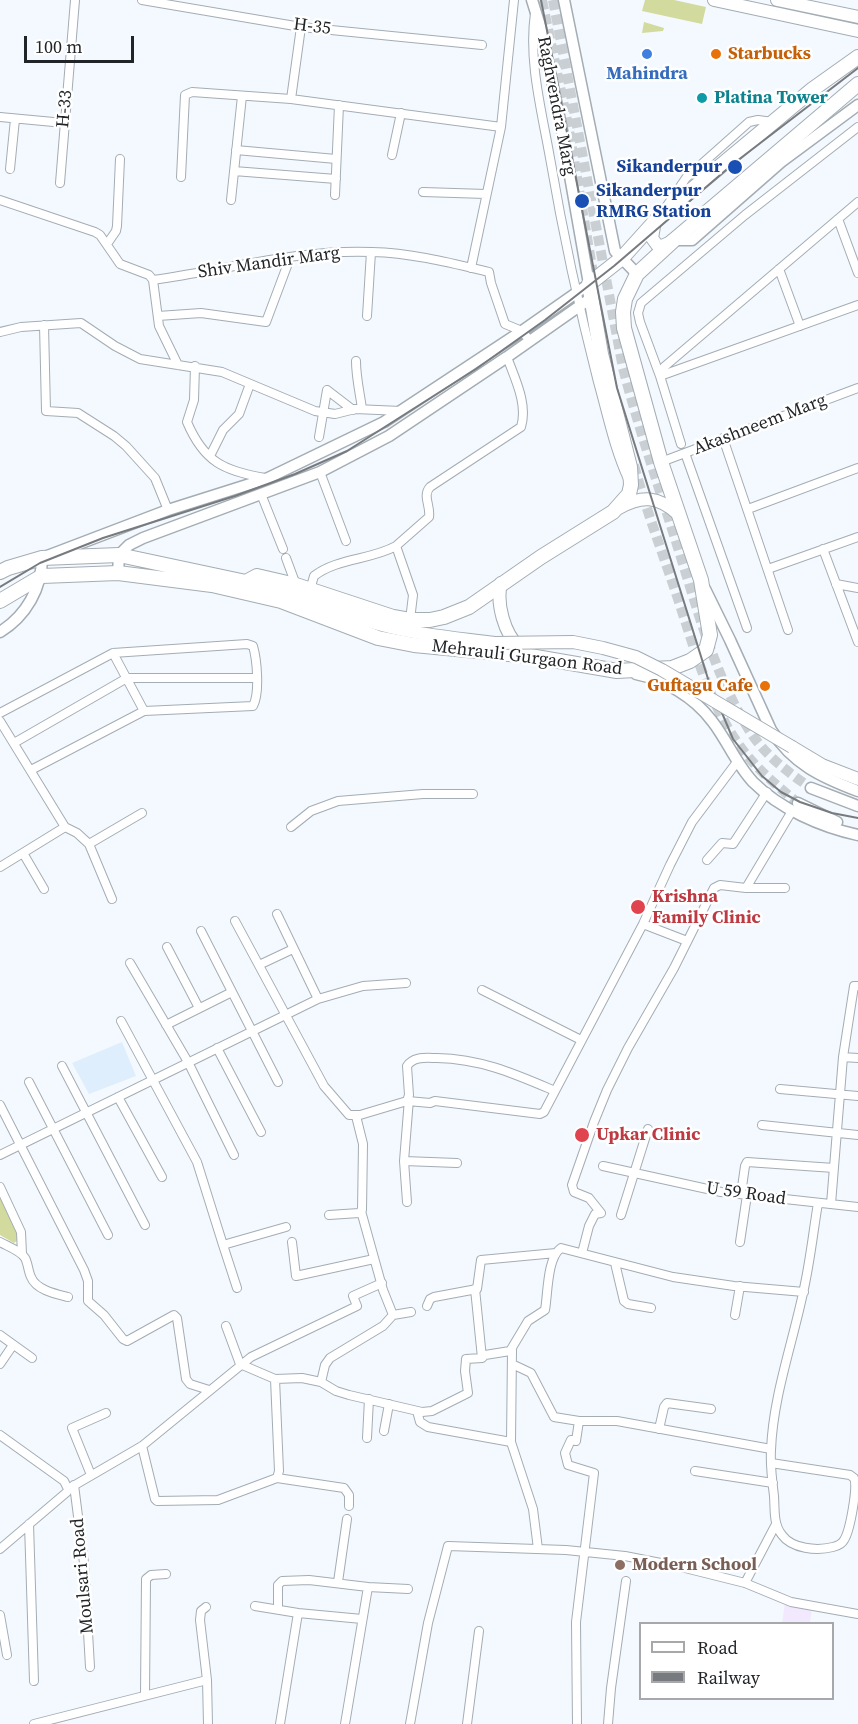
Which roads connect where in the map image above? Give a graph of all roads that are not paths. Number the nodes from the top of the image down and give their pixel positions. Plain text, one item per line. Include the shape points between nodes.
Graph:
1 (75, 0) edge
2 (142, 0) edge
3 (514, 0) edge
4 (564, 0) edge
5 (714, 0) edge
6 (777, 0) edge
7 (533, 5) edge
8 (858, 16) edge
9 (302, 27) junction
10 (858, 31) edge
11 (482, 45) dead end
12 (858, 57) edge
13 (854, 88) edge
14 (242, 96) junction
15 (291, 99) junction
16 (339, 105) junction
17 (858, 106) edge
18 (401, 114) junction
19 (0, 117) edge
20 (15, 119) junction
21 (64, 123) junction
22 (501, 127) junction
23 (858, 127) edge
24 (236, 150) junction
25 (392, 155) dead end
26 (120, 159) dead end
27 (336, 159) junction
28 (10, 169) dead end
29 (234, 171) junction
30 (181, 177) dead end
31 (336, 179) junction
32 (60, 183) dead end
33 (423, 192) dead end
34 (486, 194) junction
35 (335, 195) dead end
36 (0, 200) edge
37 (231, 200) dead end
38 (858, 202) edge
39 (838, 219) junction
40 (656, 220) junction
41 (674, 240) junction
42 (107, 244) junction
43 (371, 252) junction
44 (290, 258) junction
45 (622, 258) junction
46 (471, 268) junction
47 (779, 269) junction
48 (858, 273) edge
49 (637, 274) junction
50 (153, 280) junction
51 (589, 284) junction
52 (577, 293) junction
53 (586, 302) junction
54 (858, 305) edge
55 (158, 316) junction
56 (367, 316) dead end
57 (44, 326) junction
58 (800, 326) junction
59 (0, 332) edge
60 (522, 332) junction
61 (530, 341) junction
62 (507, 357) junction
63 (356, 362) dead end
64 (178, 365) junction
65 (195, 366) junction
66 (660, 376) junction
67 (250, 384) junction
68 (858, 388) edge
69 (358, 410) junction
70 (401, 411) junction
71 (324, 412) junction
72 (319, 437) dead end
73 (723, 438) junction
74 (681, 444) dead end
75 (685, 453) junction
76 (210, 456) junction
77 (661, 462) junction
78 (858, 468) edge
79 (320, 472) junction
80 (268, 478) junction
81 (276, 489) junction
82 (261, 494) junction
83 (748, 509) junction
84 (168, 510) junction
85 (613, 512) junction
86 (678, 514) junction
87 (118, 529) junction
88 (858, 537) edge
89 (346, 541) dead end
90 (130, 545) junction
91 (396, 546) junction
92 (283, 549) dead end
93 (823, 549) junction
94 (119, 555) junction
95 (42, 558) junction
96 (286, 558) dead end
97 (768, 569) junction
98 (0, 572) edge
99 (118, 573) junction
100 (42, 576) junction
101 (701, 580) junction
102 (246, 582) junction
103 (501, 583) junction
104 (836, 584) junction
105 (296, 585) junction
106 (858, 588) edge
107 (310, 590) junction
108 (0, 601) edge
109 (410, 620) junction
110 (747, 627) dead end
111 (788, 630) dead end
112 (0, 632) edge
113 (858, 642) edge
114 (113, 653) junction
115 (530, 656) junction
116 (616, 671) junction
117 (127, 678) junction
118 (257, 678) junction
119 (144, 711) junction
120 (0, 713) edge
121 (0, 721) edge
122 (14, 743) junction
123 (737, 762) junction
124 (31, 770) junction
125 (858, 779) edge
126 (811, 788) tunnel mouth
127 (858, 790) edge
128 (766, 792) junction
129 (473, 794) dead end
130 (858, 806) edge
131 (795, 807) junction
132 (142, 813) dead end
133 (65, 827) junction
134 (291, 827) dead end
135 (858, 828) edge
136 (858, 835) edge
137 (89, 844) junction
138 (23, 853) junction
139 (707, 860) dead end
140 (0, 867) edge
141 (746, 888) junction
142 (785, 888) dead end
143 (44, 889) dead end
144 (112, 899) dead end
145 (277, 914) dead end
146 (236, 921) dead end
147 (643, 924) junction
148 (201, 931) dead end
149 (687, 941) junction
150 (167, 947) dead end
151 (293, 949) junction
152 (130, 963) dead end
153 (259, 965) junction
154 (406, 983) dead end
155 (858, 986) edge
156 (482, 990) dead end
157 (232, 992) junction
158 (318, 999) junction
159 (199, 1008) junction
160 (286, 1014) junction
161 (849, 1019) junction
162 (858, 1020) edge
163 (121, 1021) dead end
164 (166, 1025) junction
165 (251, 1031) junction
166 (581, 1040) junction
167 (217, 1048) junction
168 (843, 1057) junction
169 (858, 1058) edge
170 (188, 1062) junction
171 (62, 1066) dead end
172 (153, 1080) junction
173 (29, 1082) dead end
174 (278, 1082) dead end
175 (780, 1089) dead end
176 (555, 1090) junction
177 (840, 1094) junction
178 (858, 1096) edge
179 (118, 1097) junction
180 (409, 1100) junction
181 (0, 1105) edge
182 (85, 1113) junction
183 (356, 1116) junction
184 (762, 1125) dead end
185 (54, 1129) junction
186 (648, 1129) dead end
187 (261, 1132) dead end
188 (837, 1134) junction
189 (858, 1135) edge
190 (21, 1145) junction
191 (0, 1155) edge
192 (234, 1155) dead end
193 (404, 1161) junction
194 (457, 1162) dead end
195 (603, 1166) dead end
196 (834, 1168) junction
197 (635, 1173) junction
198 (162, 1177) dead end
199 (0, 1187) edge
200 (744, 1195) junction
201 (407, 1202) dead end
202 (818, 1203) junction
203 (831, 1204) junction
204 (858, 1207) edge
205 (361, 1212) junction
206 (329, 1215) dead end
207 (621, 1215) dead end
208 (145, 1225) dead end
209 (286, 1227) dead end
210 (108, 1235) dead end
211 (0, 1242) edge
212 (292, 1242) dead end
213 (740, 1242) dead end
214 (223, 1245) junction
215 (556, 1253) junction
216 (582, 1253) junction
217 (22, 1254) junction
218 (374, 1259) junction
219 (615, 1263) junction
220 (382, 1283) junction
221 (740, 1286) junction
222 (237, 1288) dead end
223 (475, 1290) junction
224 (804, 1292) junction
225 (68, 1297) dead end
226 (427, 1306) dead end
227 (651, 1308) dead end
228 (411, 1312) dead end
229 (393, 1315) junction
230 (735, 1315) dead end
231 (226, 1326) dead end
232 (0, 1335) edge
233 (13, 1345) junction
234 (512, 1350) junction
235 (32, 1358) dead end
236 (482, 1358) junction
237 (0, 1364) edge
238 (240, 1364) junction
239 (512, 1364) junction
240 (275, 1379) junction
241 (321, 1382) junction
242 (209, 1390) junction
243 (369, 1398) junction
244 (389, 1404) junction
245 (711, 1409) dead end
246 (417, 1411) junction
247 (106, 1413) dead end
248 (579, 1421) junction
249 (659, 1430) junction
250 (384, 1431) dead end
251 (0, 1435) edge
252 (367, 1438) dead end
253 (511, 1442) junction
254 (142, 1446) junction
255 (771, 1449) junction
256 (771, 1463) junction
257 (695, 1471) dead end
258 (91, 1475) junction
259 (277, 1478) junction
260 (772, 1483) junction
261 (68, 1485) junction
262 (857, 1490) edge
263 (349, 1506) dead end
264 (347, 1519) dead end
265 (29, 1524) junction
266 (776, 1524) junction
267 (1, 1547) edge
268 (538, 1549) junction
269 (584, 1551) junction
270 (166, 1574) dead end
271 (626, 1581) dead end
272 (338, 1582) junction
273 (745, 1583) junction
274 (368, 1587) junction
275 (408, 1589) dead end
276 (255, 1606) dead end
277 (206, 1607) dead end
278 (278, 1609) junction
279 (298, 1613) junction
280 (858, 1614) edge
281 (0, 1615) edge
282 (362, 1619) junction
283 (478, 1631) dead end
284 (8, 1655) dead end
285 (90, 1667) dead end
286 (207, 1680) junction
287 (34, 1681) dead end
288 (145, 1695) junction
289 (66, 1720) edge
290 (34, 1724) edge
291 (208, 1724) edge
292 (280, 1724) edge
293 (345, 1724) edge
294 (410, 1724) edge
295 (467, 1724) edge
296 (577, 1724) edge
297 (608, 1724) edge

1 - 21 street, H-33
2 - 9 street, H-35
3 - 22 street
4 - 45 street, Raghvendra Marg via 615,251
5 - 10 main road
6 - 8 main road
7 - 51 street, Raghvendra Marg via 561,125
7 - 52 street via 543,123
9 - 11 street, H-35
9 - 15 street
12 - 40 highway via 813,89
13 - 17 street
13 - 41 highway, Mehrauli Gurgaon Road
14 - 15 street
14 - 24 street
14 - 30 street via 192,92 185,95
15 - 16 street
16 - 18 street
16 - 27 street
17 - 41 street via 781,162 692,240
18 - 22 street
18 - 25 street
19 - 20 street
20 - 21 street
20 - 28 street
21 - 32 street, H-33
22 - 34 street
23 - 66 street via 642,303 638,312 640,322
24 - 27 street
24 - 29 street
26 - 42 street via 116,231
27 - 31 street
29 - 31 street
29 - 37 street
31 - 35 street
33 - 34 street
34 - 46 street
36 - 42 street via 84,227 100,235
38 - 39 street
39 - 47 street
39 - 48 street
40 - 41 main road via 652,238 657,245
40 - 45 highway
41 - 49 highway, Mehrauli Gurgaon Road
42 - 50 street via 120,264
43 - 44 street, Shiv Mandir Marg via 314,253
43 - 46 street, Shiv Mandir Marg via 411,255
43 - 56 street
44 - 50 street, Shiv Mandir Marg
44 - 55 street via 266,322 201,313
45 - 49 street, Raghvendra Marg
45 - 51 highway
46 - 60 street, Shiv Mandir Marg via 489,272 502,319
47 - 58 street
47 - 66 street via 664,367
49 - 77 highway, Mehrauli Gurgaon Road via 625,299 624,328
50 - 55 street
51 - 52 street
51 - 53 highway, Mehrauli Gurgaon Road
52 - 53 street
52 - 60 street
53 - 61 street
53 - 85 highway, Mehrauli Gurgaon Road via 630,467 628,494
54 - 58 street
55 - 64 street via 161,333
57 - 59 street
57 - 64 street via 81,323 131,355 148,362
57 - 84 street via 46,411 78,413 114,436 154,478
58 - 66 street
60 - 61 street
60 - 70 street
61 - 62 street
62 - 79 street via 389,435
62 - 91 street via 519,388 521,427 430,487 426,495 429,517
63 - 69 street
64 - 65 street
65 - 67 street via 233,375
65 - 76 street via 194,400 187,422
66 - 74 street
67 - 71 street
67 - 76 street via 238,414 223,430
68 - 73 street, Akashneem Marg
69 - 70 street
69 - 71 street
69 - 71 street via 327,390
70 - 80 street
71 - 72 street
73 - 75 street, Akashneem Marg
73 - 83 street
75 - 77 street, Akashneem Marg
75 - 110 street
76 - 80 street via 234,472
77 - 86 highway, Mehrauli Gurgaon Road
78 - 83 street
79 - 81 street
79 - 89 street
80 - 81 street
80 - 84 street
81 - 82 street
82 - 90 street
82 - 92 street
83 - 97 street
84 - 87 street
85 - 86 main road via 634,500 654,500
85 - 103 highway, Mehrauli Gurgaon Road
86 - 101 highway, Mehrauli Gurgaon Road
87 - 90 street
87 - 95 street
88 - 93 street
90 - 94 street
91 - 107 street via 324,570 314,576
91 - 109 street via 413,595
93 - 97 street
93 - 104 street
94 - 95 highway, Mehrauli Gurgaon Road
94 - 99 street
94 - 102 highway, Mehrauli Gurgaon Road
95 - 98 highway, Mehrauli Gurgaon Road
95 - 100 street
96 - 105 street
97 - 111 street
99 - 100 highway, Mehrauli Gurgaon Road
99 - 115 highway, Mehrauli Gurgaon Road via 212,585 281,601 378,638
100 - 108 highway, Mehrauli Gurgaon Road
100 - 112 street via 20,617
101 - 116 highway, Mehrauli Gurgaon Road via 710,635 706,650 672,668
101 - 127 street via 779,744 792,758 819,774
102 - 105 highway, Mehrauli Gurgaon Road via 257,576
102 - 125 main road, bridge via 420,633 495,642 573,642 636,657 822,765
103 - 109 highway, Mehrauli Gurgaon Road via 469,607 444,617
103 - 115 main road via 499,602 506,625 515,643
104 - 106 street
104 - 113 street
105 - 107 highway, Mehrauli Gurgaon Road
107 - 109 highway, Mehrauli Gurgaon Road
114 - 117 street
114 - 118 street via 247,644 254,649
114 - 120 street
115 - 116 highway, Mehrauli Gurgaon Road
116 - 123 street via 654,678 698,704
117 - 118 street
117 - 119 street
117 - 122 street
118 - 119 street via 255,702 249,707
119 - 124 street
121 - 122 street
122 - 124 street
123 - 128 street
123 - 147 street via 692,822
124 - 133 street
126 - 130 street
128 - 131 street
128 - 139 street via 733,844 722,843
129 - 134 street via 338,801 311,811
131 - 135 street
131 - 136 street
131 - 141 street
132 - 137 street
133 - 137 street
133 - 138 street
137 - 144 street
138 - 140 street
138 - 143 street
141 - 142 street
141 - 149 street via 714,888
145 - 151 street
146 - 153 street
147 - 149 street
147 - 166 street
148 - 157 street
149 - 216 street via 618,1069 584,1148 573,1190 589,1198 601,1213 591,1220
150 - 159 street
151 - 153 street
151 - 158 street
152 - 164 street
153 - 160 street
154 - 158 street via 363,986
155 - 161 street via 854,986
156 - 166 street
157 - 159 street
157 - 165 street
158 - 160 street
159 - 164 street
160 - 165 street
160 - 183 street via 324,1086 346,1113
161 - 162 street
161 - 168 street
163 - 172 street
164 - 170 street
165 - 167 street
165 - 174 street
166 - 176 street
167 - 170 street
167 - 187 street
168 - 169 street
168 - 177 street
170 - 172 street
170 - 192 street
171 - 182 street
172 - 179 street
172 - 214 street via 197,1162
173 - 185 street
175 - 177 street
176 - 180 street via 546,1111 540,1114
176 - 180 street via 488,1064 423,1058 407,1066
177 - 178 street
177 - 188 street
179 - 182 street
179 - 198 street
180 - 183 street
180 - 193 street
181 - 190 street
182 - 185 street
182 - 208 street
183 - 205 street via 363,1144
184 - 188 street
185 - 190 street
185 - 210 street
186 - 197 street
188 - 189 street
188 - 196 street
190 - 191 street
190 - 242 street via 84,1270 91,1305 127,1341 171,1315 176,1316 186,1378 190,1384
193 - 194 street
193 - 201 street
195 - 197 street, U 59 Road
196 - 200 street via 747,1162
196 - 203 street
197 - 200 street, U 59 Road
197 - 207 street
199 - 217 street via 21,1232
200 - 202 street, U 59 Road
200 - 213 street
202 - 203 street, U 59 Road
202 - 224 street
203 - 204 street, U 59 Road
205 - 206 street
205 - 218 street
209 - 214 street
211 - 217 street
212 - 218 street via 296,1276
214 - 222 street
215 - 216 street via 564,1248
215 - 223 street via 481,1260
215 - 234 street via 545,1310 528,1321
216 - 219 street
217 - 225 street via 35,1283
218 - 220 street
219 - 221 street via 683,1279
219 - 227 street via 624,1301
220 - 229 street
220 - 238 street via 353,1296 357,1306
221 - 224 street
221 - 230 street
223 - 226 street via 434,1297
223 - 236 street
224 - 255 street via 784,1368
228 - 229 street
229 - 241 street via 383,1326 328,1360
231 - 238 street
232 - 233 street
233 - 235 street
233 - 237 street
234 - 236 street
234 - 239 street
236 - 246 street via 466,1359 467,1394 432,1411
238 - 240 street
238 - 242 street
239 - 248 street via 531,1373 554,1417
239 - 253 street
240 - 241 street
240 - 259 street
241 - 243 street via 343,1393
242 - 254 street
243 - 244 street
243 - 252 street
244 - 246 street
244 - 250 street
245 - 249 street via 667,1403
246 - 253 street via 420,1422 428,1427
247 - 258 street via 72,1428
248 - 249 street via 611,1420
248 - 269 street via 576,1441 571,1440 565,1453 568,1465 594,1473
249 - 255 street
251 - 261 street
253 - 268 street via 533,1509
254 - 258 street
254 - 259 street via 158,1501 218,1500
255 - 256 street
256 - 260 street
256 - 262 street via 850,1474
257 - 260 street
258 - 261 street
259 - 263 street via 344,1488
260 - 266 street
261 - 265 street
261 - 285 street, Moulsari Road via 84,1563
262 - 266 street via 846,1538 841,1544 802,1547 787,1540
264 - 272 street
265 - 267 street
265 - 287 street
266 - 273 street
268 - 269 street
268 - 294 street via 448,1546
269 - 273 street via 681,1567
269 - 296 street via 576,1622
270 - 288 street via 146,1579
271 - 297 street
272 - 274 street
272 - 278 street via 282,1581 278,1585
273 - 280 street via 791,1602
274 - 275 street
274 - 282 street
276 - 278 street
277 - 286 street via 200,1620
278 - 279 street
279 - 282 street
279 - 292 street
281 - 284 street
282 - 293 street
283 - 295 street
286 - 288 street
286 - 291 street
288 - 289 street
289 - 290 street

